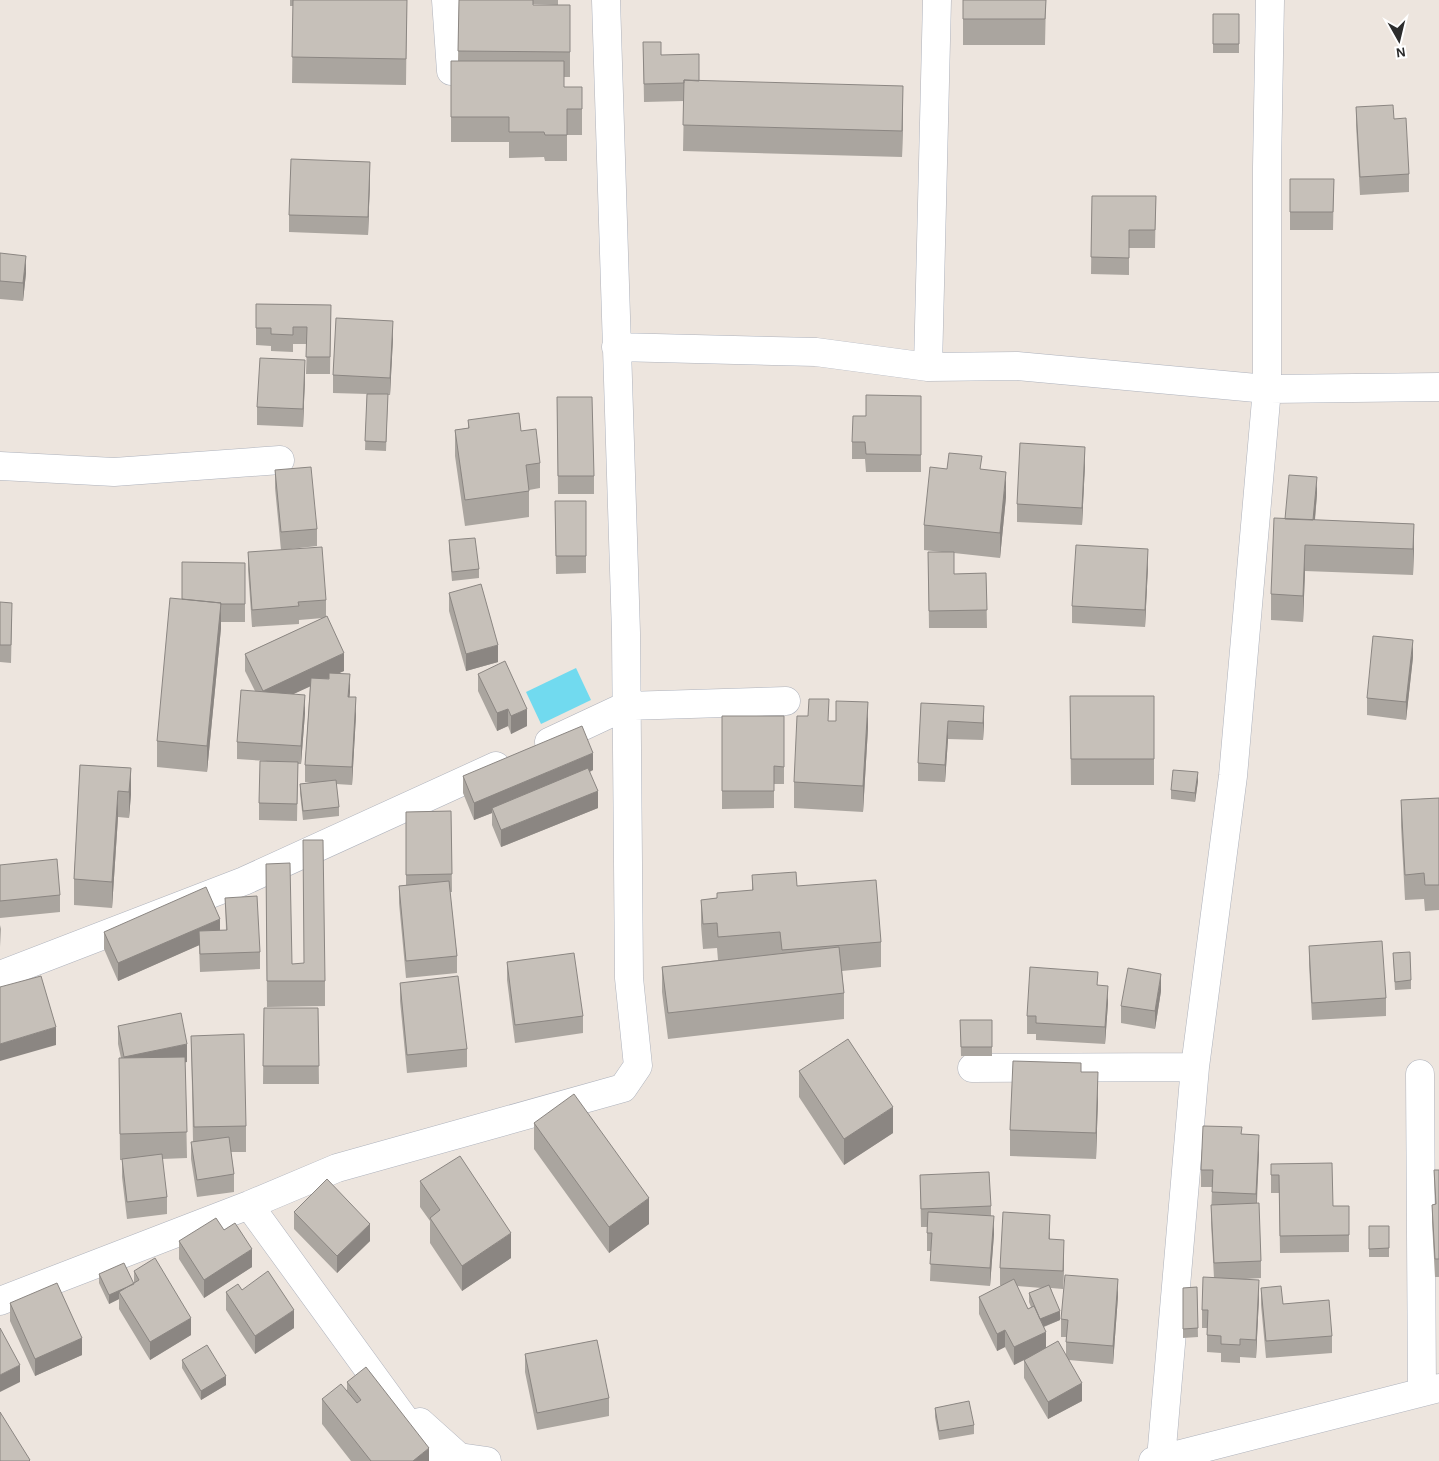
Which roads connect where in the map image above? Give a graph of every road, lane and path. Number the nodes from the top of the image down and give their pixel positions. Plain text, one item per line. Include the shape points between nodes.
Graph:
1 (446, 0) edge
2 (606, 0) edge
3 (937, 0) edge
4 (1270, 0) edge
5 (451, 71) edge
6 (616, 347) junction
7 (928, 367) junction
8 (1439, 387) edge
9 (1267, 390) junction
10 (280, 460) dead end
11 (0, 466) edge
12 (786, 701) dead end
13 (626, 706) junction
14 (0, 975) edge
15 (1195, 1067) junction
16 (972, 1068) dead end
17 (1420, 1074) dead end
18 (249, 1205) junction
19 (0, 1301) edge
20 (1431, 1390) edge
21 (385, 1392) junction
22 (1157, 1460) edge
23 (434, 1461) edge
24 (487, 1461) edge

1 - 5 street
2 - 6 street
3 - 7 street
4 - 9 street
6 - 7 street via 816,352
6 - 13 street
7 - 9 street via 1018,366
8 - 9 street
9 - 15 street via 1233,776
10 - 11 street via 114,472
12 - 13 street
13 - 14 street via 244,881
13 - 18 street via 629,978 638,1066 623,1088 337,1168
15 - 16 street
15 - 22 street
17 - 20 street
18 - 19 street
18 - 21 street
20 - 22 street
21 - 23 street
21 - 24 street via 459,1456

